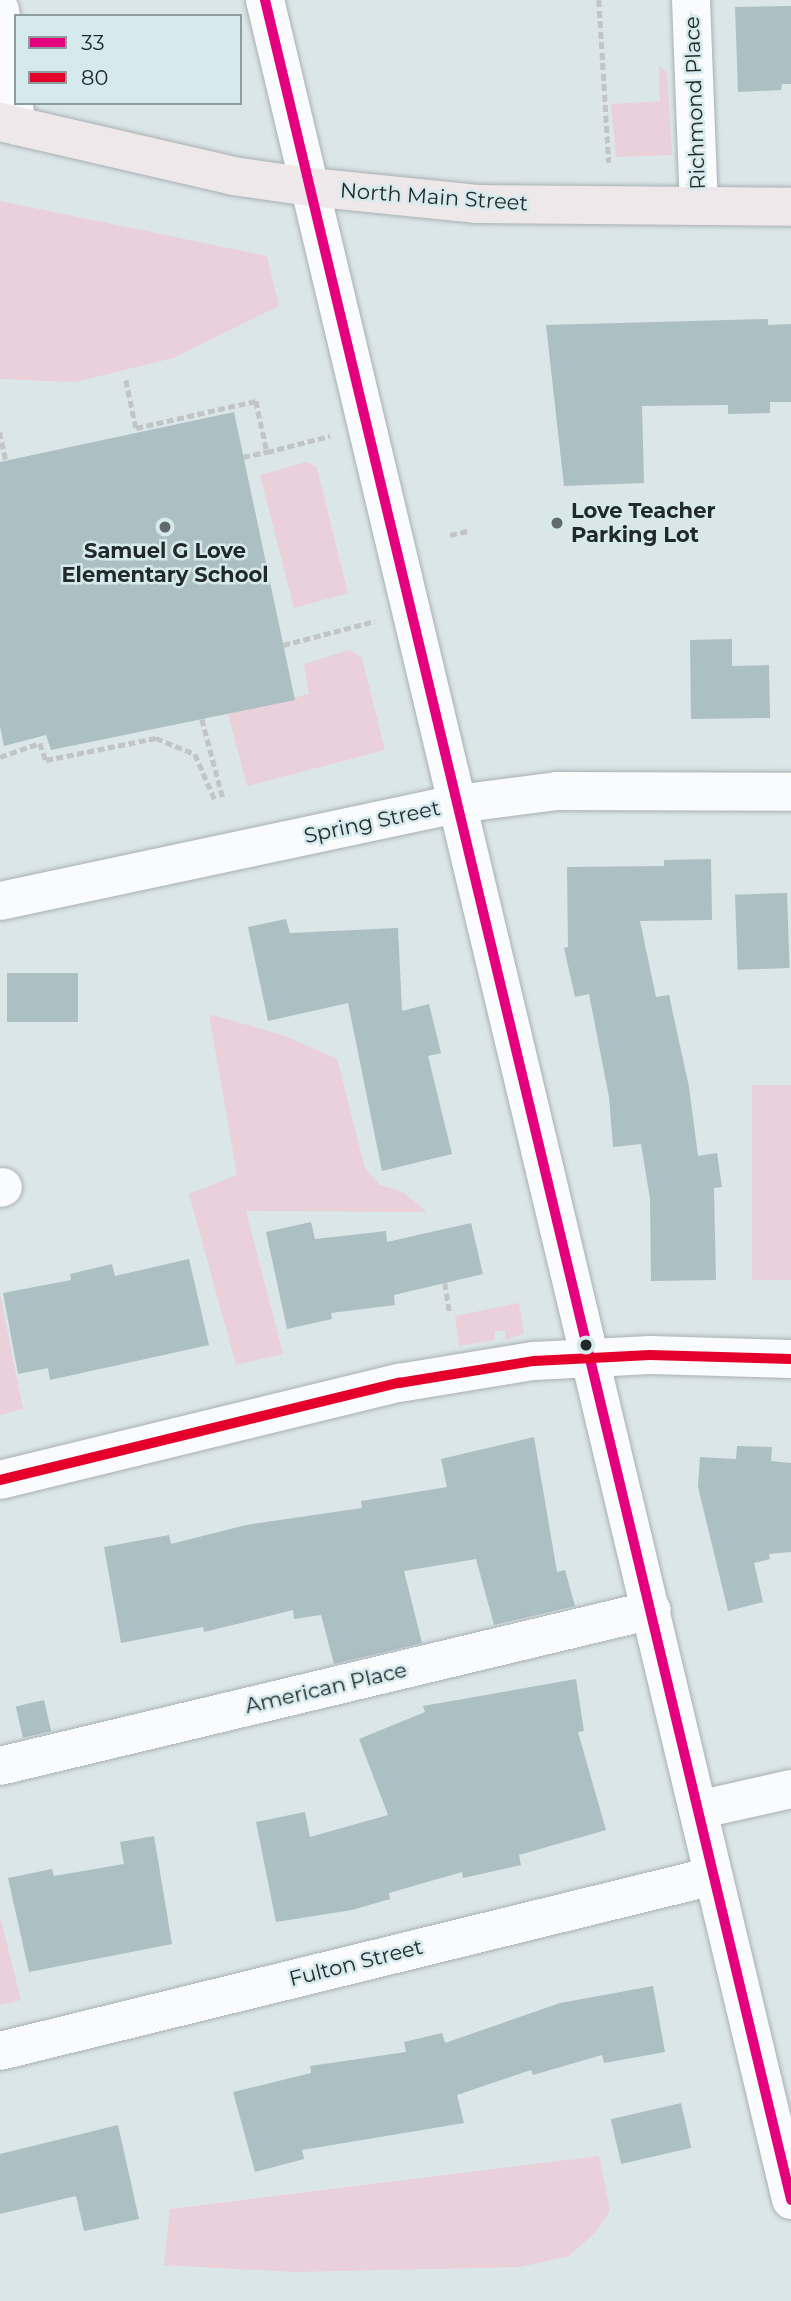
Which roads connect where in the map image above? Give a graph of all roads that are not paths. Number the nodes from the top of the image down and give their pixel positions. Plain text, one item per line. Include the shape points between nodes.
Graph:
1 (265, 0) edge
2 (691, 0) edge
3 (0, 10) edge
4 (9, 124) edge
5 (310, 187) junction
6 (699, 206) junction
7 (791, 207) edge
8 (791, 792) edge
9 (457, 804) junction
10 (0, 901) edge
11 (588, 1356) junction
12 (791, 1359) edge
13 (0, 1480) edge
14 (652, 1610) junction
15 (0, 1766) edge
16 (791, 1789) edge
17 (698, 1810) junction
18 (713, 1875) junction
19 (0, 2051) edge
20 (776, 2075) edge
21 (791, 2200) edge

1 - 5 street
2 - 6 street, Richmond Place
3 - 4 street
4 - 5 highway, North Main Street via 233,176
5 - 6 highway, North Main Street via 477,204
5 - 9 street
6 - 7 highway, North Main Street
8 - 9 street, Spring Street via 557,790
9 - 10 street, Spring Street
9 - 11 street
11 - 12 street
11 - 13 street via 398,1383
11 - 14 street
14 - 15 street, American Place
14 - 17 street
16 - 17 street
17 - 18 street
18 - 19 street, Fulton Street
18 - 20 street
20 - 21 street

